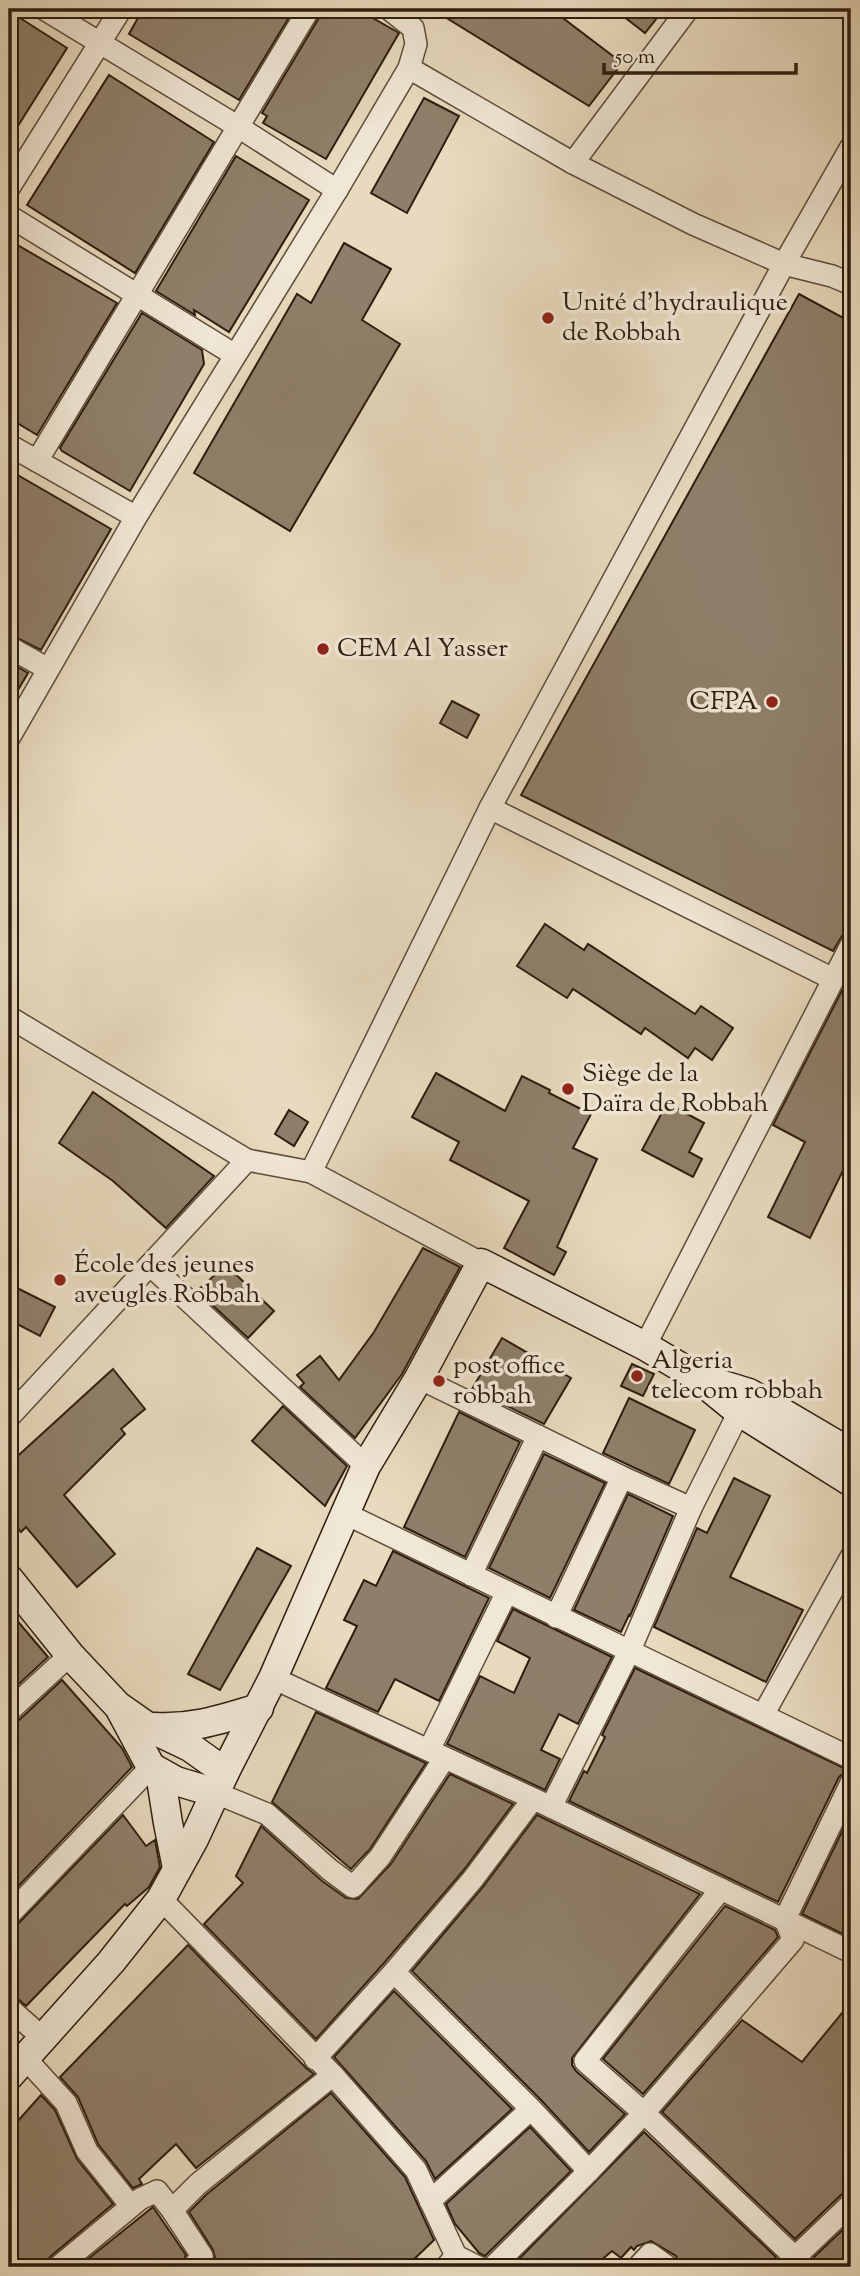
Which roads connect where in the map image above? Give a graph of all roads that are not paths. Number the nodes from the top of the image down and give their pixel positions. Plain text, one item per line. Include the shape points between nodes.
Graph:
1 (44, 9) edge
2 (121, 9) edge
3 (309, 9) edge
4 (389, 9) edge
5 (688, 9) edge
6 (100, 43) junction
7 (409, 68) junction
8 (237, 125) junction
9 (851, 147) edge
10 (573, 163) junction
11 (9, 188) edge
12 (337, 190) junction
13 (9, 216) edge
14 (784, 264) junction
15 (851, 284) edge
16 (137, 294) junction
17 (235, 355) junction
18 (9, 446) edge
19 (37, 461) junction
20 (136, 517) junction
21 (9, 647) edge
22 (48, 669) junction
23 (9, 738) edge
24 (490, 808) junction
25 (851, 945) edge
26 (833, 979) junction
27 (9, 1017) edge
28 (247, 1160) junction
29 (311, 1172) junction
30 (481, 1263) junction
31 (150, 1265) junction
32 (645, 1346) junction
33 (419, 1378) junction
34 (743, 1402) junction
35 (9, 1418) edge
36 (538, 1436) junction
37 (851, 1453) edge
38 (366, 1466) junction
39 (622, 1477) junction
40 (851, 1482) edge
41 (691, 1508) junction
42 (344, 1513) junction
43 (851, 1557) edge
44 (471, 1575) junction
45 (9, 1579) edge
46 (507, 1592) junction
47 (556, 1617) junction
48 (630, 1650) junction
49 (70, 1655) junction
50 (273, 1678) junction
51 (118, 1706) junction
52 (258, 1708) junction
53 (9, 1712) edge
54 (763, 1715) junction
55 (148, 1727) junction
56 (437, 1754) junction
57 (851, 1758) edge
58 (156, 1770) junction
59 (851, 1783) edge
60 (225, 1788) junction
61 (542, 1803) junction
62 (177, 1868) junction
63 (722, 1889) junction
64 (161, 1899) junction
65 (9, 1914) edge
66 (785, 1919) junction
67 (851, 1952) edge
68 (394, 1972) junction
69 (9, 2008) edge
70 (26, 2057) edge
71 (315, 2059) junction
72 (333, 2076) junction
73 (531, 2109) junction
74 (644, 2113) junction
75 (589, 2171) junction
76 (430, 2201) junction
77 (851, 2204) edge
78 (131, 2206) junction
79 (172, 2210) junction
80 (451, 2262) edge
81 (795, 2264) edge
82 (58, 2267) edge
83 (193, 2267) edge
84 (478, 2267) edge
85 (493, 2267) edge
86 (638, 2267) edge
87 (668, 2267) edge

1 - 6 street
2 - 6 street
3 - 8 street
4 - 7 street via 413,28 416,44
5 - 10 street
6 - 8 street
6 - 11 street
7 - 10 street
7 - 12 street
8 - 12 street
8 - 16 street
9 - 14 street
10 - 14 street
12 - 17 street
13 - 16 street
14 - 15 street
14 - 24 street
16 - 17 street
16 - 19 street
17 - 20 street
18 - 19 street
19 - 20 street
20 - 22 street
21 - 22 street
22 - 23 street
24 - 26 street
24 - 29 street
25 - 26 street
26 - 32 street
27 - 28 street
28 - 29 street
28 - 31 street
29 - 30 street
30 - 32 main road
30 - 33 main road
31 - 35 street
31 - 38 street
32 - 34 main road
33 - 36 street
33 - 38 main road
34 - 37 main road
34 - 40 main road
34 - 41 street
36 - 39 street
36 - 44 street
38 - 42 main road
39 - 41 street
39 - 47 street
41 - 48 street
42 - 44 street
42 - 50 main road
43 - 54 street
44 - 46 street
45 - 49 main road
46 - 47 street
46 - 56 street
47 - 48 street
48 - 54 street
48 - 61 street
49 - 51 main road
49 - 53 street
50 - 52 main road
50 - 56 street
51 - 55 main road
51 - 58 main road
52 - 55 main road via 205,1724
52 - 60 main road
54 - 57 street
55 - 60 main road via 190,1747
56 - 60 street via 380,1857 353,1887 267,1814
56 - 61 street
58 - 60 main road via 187,1785
58 - 62 main road
58 - 65 street
59 - 66 street
60 - 62 main road
61 - 63 street
61 - 68 street
62 - 64 main road
63 - 66 street
63 - 74 street via 585,2061
64 - 70 main road
64 - 71 street
66 - 67 street
66 - 74 street via 793,1940
68 - 71 street
68 - 73 street
69 - 70 street
70 - 78 street via 66,2103 87,2151
71 - 72 street
72 - 76 street via 416,2171
72 - 79 street
73 - 75 street
73 - 76 street
74 - 75 street
74 - 81 street
75 - 85 street
76 - 80 street
77 - 81 street
78 - 79 street via 156,2191
78 - 82 street
79 - 83 street via 202,2256
80 - 84 street
86 - 87 street via 650,2254

